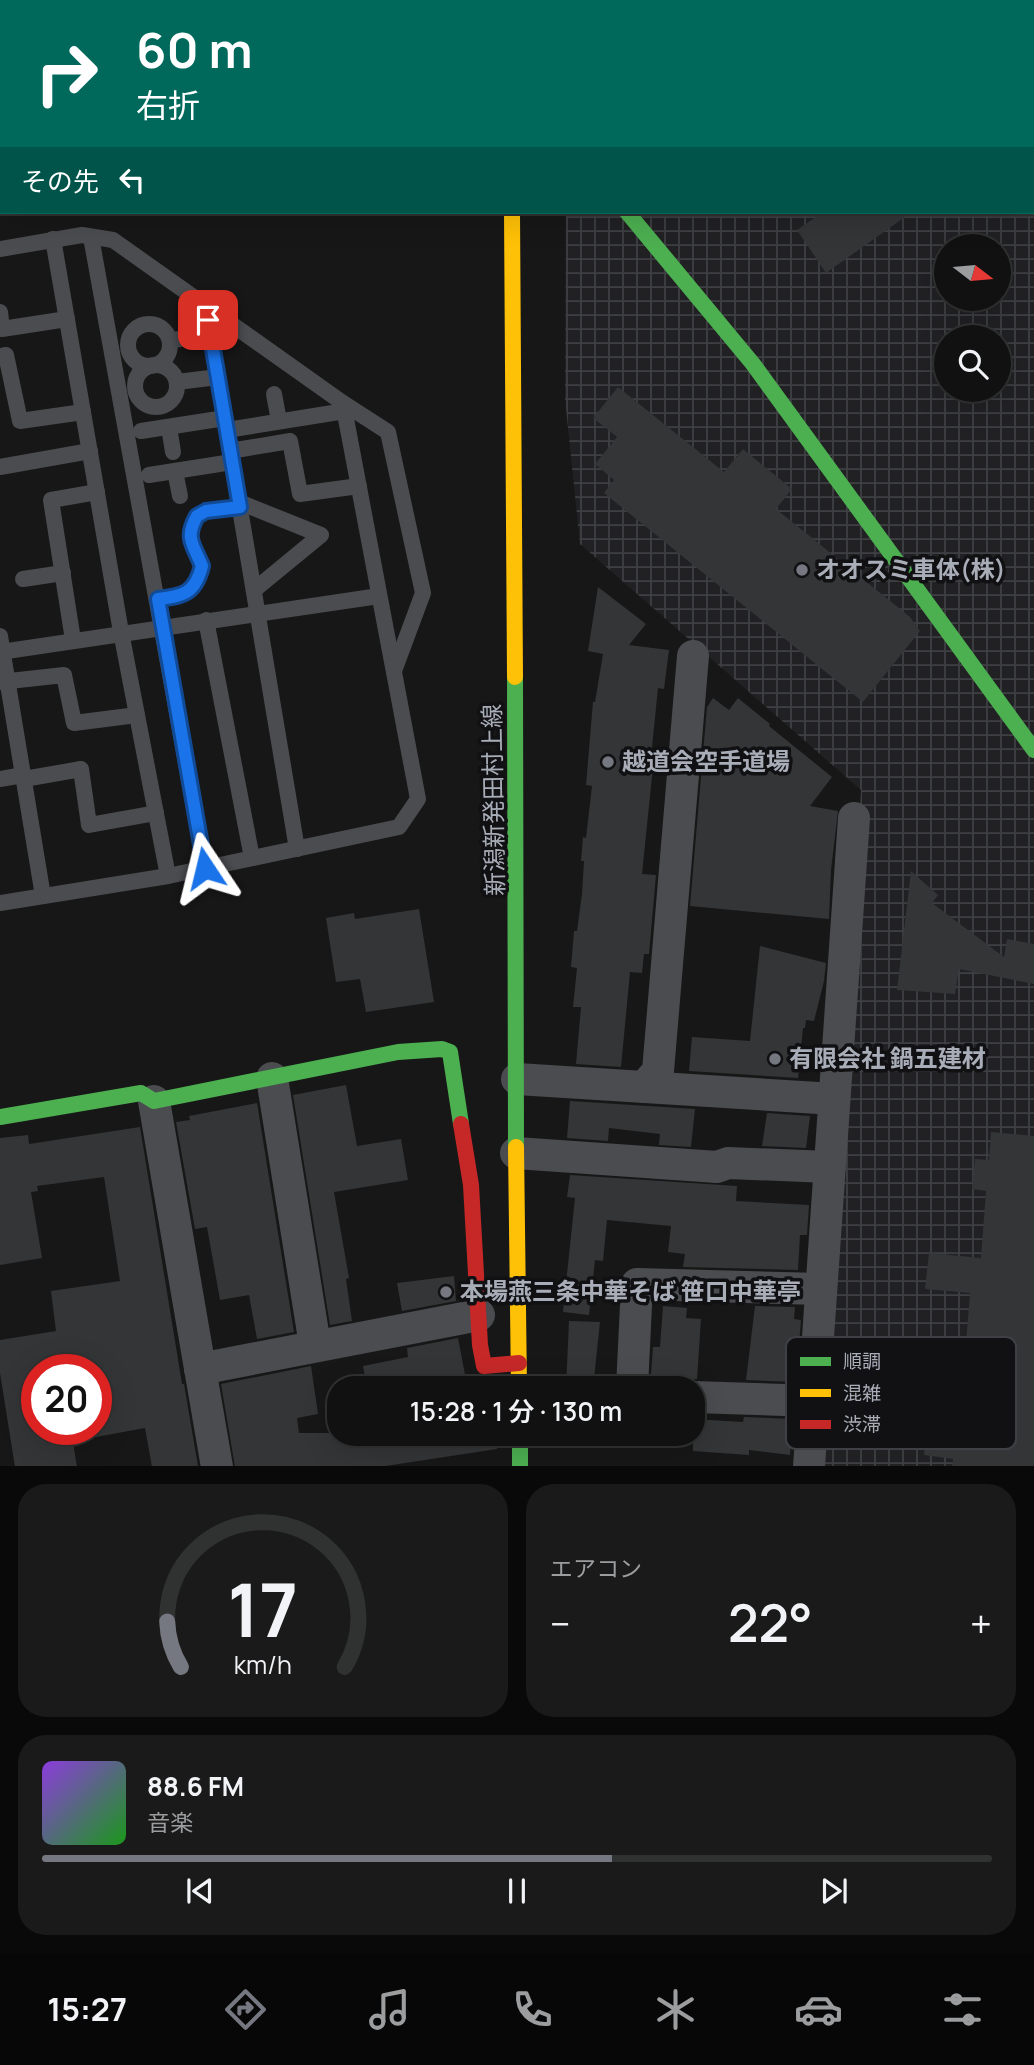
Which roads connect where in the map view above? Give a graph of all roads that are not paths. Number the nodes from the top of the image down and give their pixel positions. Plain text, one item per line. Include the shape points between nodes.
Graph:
1 (512, 214) edge
2 (629, 214) edge
3 (92, 237) junction
4 (53, 239) junction
5 (0, 249) edge
6 (204, 304) junction
7 (0, 312) edge
8 (67, 319) junction
9 (211, 336) junction
10 (170, 340) dead end
11 (0, 356) edge
12 (218, 377) junction
13 (177, 382) dead end
14 (274, 394) dead end
15 (344, 407) junction
16 (83, 412) junction
17 (279, 421) junction
18 (226, 424) junction
19 (169, 427) junction
20 (141, 430) dead end
21 (90, 451) junction
22 (173, 453) dead end
23 (231, 457) junction
24 (0, 467) edge
25 (175, 471) junction
26 (149, 475) dead end
27 (359, 486) junction
28 (97, 492) junction
29 (180, 496) dead end
30 (239, 505) junction
31 (63, 573) junction
32 (23, 579) dead end
33 (254, 590) junction
34 (379, 596) junction
35 (158, 599) junction
36 (258, 613) junction
37 (206, 620) junction
38 (163, 626) junction
39 (121, 632) junction
40 (72, 640) junction
41 (1, 646) edge
42 (693, 656) dead end
43 (394, 671) junction
44 (4, 682) edge
45 (137, 715) junction
46 (1034, 750) edge
47 (23, 777) junction
48 (0, 779) edge
49 (156, 813) junction
50 (854, 818) dead end
51 (297, 849) junction
52 (252, 858) junction
53 (205, 868) junction
54 (168, 876) junction
55 (43, 896) junction
56 (0, 903) edge
57 (272, 1077) junction
58 (517, 1079) junction
59 (645, 1087) junction
60 (834, 1100) junction
61 (154, 1101) junction
62 (0, 1117) edge
63 (516, 1153) junction
64 (829, 1167) junction
65 (821, 1290) junction
66 (479, 1315) junction
67 (818, 1337) edge
68 (315, 1345) junction
69 (519, 1363) junction
70 (200, 1369) junction
71 (519, 1376) edge
72 (633, 1376) edge
73 (705, 1397) edge
74 (786, 1400) edge
75 (520, 1446) edge
76 (217, 1466) edge
77 (520, 1466) edge

1 - 58 street, 新潟新発田村上線
2 - 46 street via 753,364
3 - 4 lane
3 - 6 lane via 113,240
3 - 35 lane
4 - 5 lane
4 - 8 lane
6 - 9 lane
6 - 15 lane
7 - 8 lane via 2,329
8 - 16 lane
9 - 10 lane
9 - 12 lane
11 - 16 lane via 6,355 20,421
12 - 13 lane
12 - 18 lane
14 - 17 lane
15 - 17 lane
15 - 27 lane
15 - 43 lane via 388,432 423,593
16 - 21 lane
17 - 18 lane
18 - 19 lane
18 - 23 lane
19 - 20 lane
19 - 22 lane
21 - 24 lane
21 - 28 lane
23 - 25 lane
23 - 27 lane via 290,441 300,494
23 - 30 lane
25 - 26 lane
25 - 29 lane
27 - 34 lane
28 - 31 lane via 51,500
28 - 39 lane
30 - 33 lane
30 - 33 lane via 321,536
30 - 35 lane via 197,516 190,534 202,566 199,580 191,590
31 - 32 lane
31 - 40 lane
33 - 36 lane
34 - 36 lane
34 - 43 lane
35 - 38 lane
36 - 37 lane
36 - 51 lane
37 - 38 lane
37 - 52 lane
38 - 39 lane
38 - 53 lane
39 - 40 lane
39 - 45 lane
40 - 41 lane
41 - 44 lane
42 - 59 street via 658,1071
43 - 51 lane via 418,799 399,827
44 - 45 lane via 64,675 74,723
44 - 47 lane
45 - 49 lane
47 - 48 lane
47 - 49 lane via 81,769 89,825
47 - 55 lane
49 - 54 lane
50 - 60 street
51 - 52 lane
52 - 53 lane
53 - 54 lane
54 - 55 lane
55 - 56 lane
57 - 61 street
57 - 66 street via 398,1052 450,1052 471,1185
57 - 68 street
58 - 59 street
58 - 63 street, 新潟新発田村上線
59 - 60 street
60 - 64 street
61 - 62 street via 141,1093
61 - 70 street
63 - 64 street via 717,1167 728,1163
63 - 69 street, 新潟新発田村上線
64 - 65 street
65 - 67 street
65 - 72 street via 637,1284
66 - 68 street
66 - 69 street via 484,1366
68 - 70 street
69 - 71 street, 新潟新発田村上線
70 - 76 street
73 - 74 street
75 - 77 street

